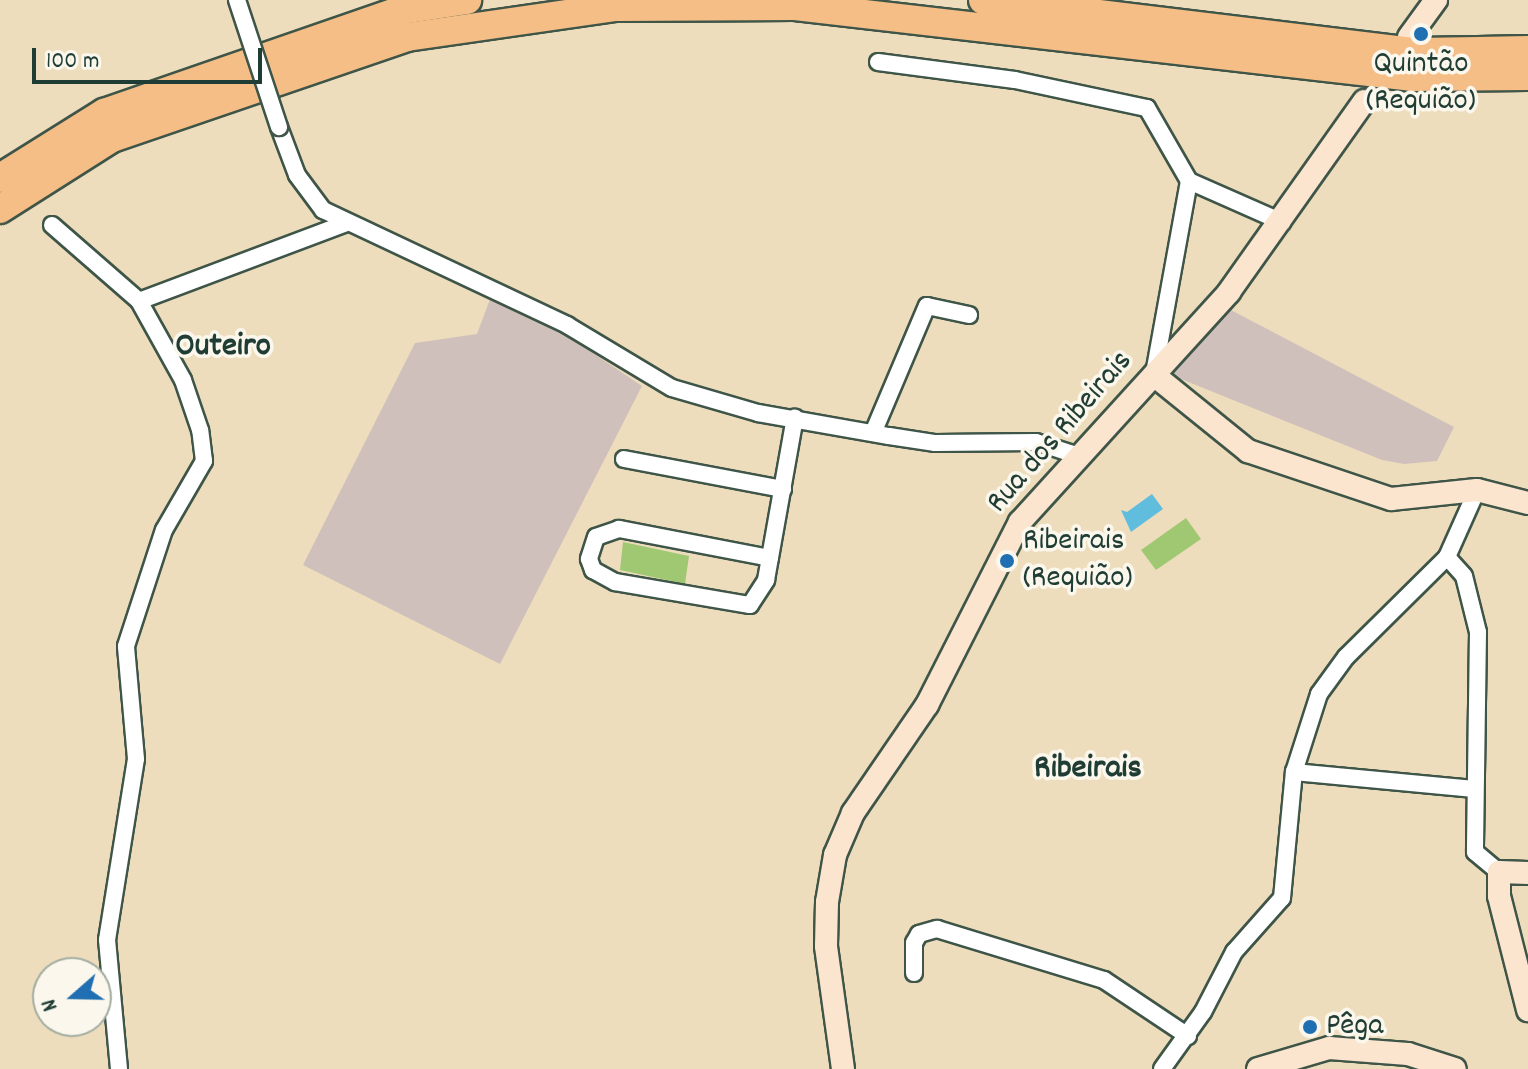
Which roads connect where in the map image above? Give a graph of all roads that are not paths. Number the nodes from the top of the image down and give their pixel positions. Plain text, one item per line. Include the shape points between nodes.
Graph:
1 (237, 0) edge
2 (467, 0) edge
3 (983, 0) edge
4 (1436, 0) edge
5 (1409, 37) dead end
6 (1528, 50) edge
7 (878, 62) dead end
8 (1528, 76) edge
9 (1364, 101) dead end
10 (0, 178) edge
11 (1189, 181) junction
12 (0, 209) edge
13 (1282, 222) junction
14 (346, 223) junction
15 (52, 225) dead end
16 (139, 301) junction
17 (969, 315) dead end
18 (1154, 375) junction
19 (795, 418) junction
20 (873, 433) junction
21 (1079, 456) junction
22 (624, 459) dead end
23 (783, 489) junction
24 (1477, 490) junction
25 (1528, 503) edge
26 (1447, 557) junction
27 (770, 558) junction
28 (1294, 772) junction
29 (1474, 789) junction
30 (1499, 872) junction
31 (1528, 873) edge
32 (914, 973) dead end
33 (1528, 1010) edge
34 (1188, 1036) junction
35 (1272, 1066) edge
36 (119, 1069) edge
37 (843, 1069) edge
38 (1162, 1069) edge
39 (1455, 1069) edge

1 - 14 street, bridge via 297,175 323,210
2 - 10 highway via 402,10 104,113
3 - 6 highway via 1415,52
4 - 5 main road
7 - 11 street via 1015,80 1147,108
8 - 12 highway via 1411,77 795,6 616,7 407,37 112,138
9 - 13 main road, Rua dos Ribeirais
11 - 13 street
11 - 18 street
13 - 18 main road, Rua dos Ribeirais via 1229,292
14 - 16 street
14 - 19 street via 567,325 672,388 704,400
15 - 16 street
16 - 36 street via 183,380 204,461 164,530 126,646 136,759 107,940
17 - 20 street via 927,306
18 - 21 main road, Rua dos Ribeirais
18 - 24 main road via 1248,451 1391,499
19 - 20 street
19 - 23 street
20 - 21 street via 935,443 1036,442
21 - 37 main road, Rua dos Ribeirais via 1012,534 927,705 843,832 829,881 826,946
22 - 23 street
23 - 27 street
24 - 25 main road
24 - 26 street
26 - 28 street via 1346,657 1319,694
26 - 29 street via 1464,576 1478,632
27 - 27 street via 759,598 738,606 603,578 589,559 596,537 619,529
28 - 29 street
28 - 34 street via 1282,898 1234,952
29 - 30 street via 1475,852
30 - 31 main road
30 - 33 main road via 1499,896
32 - 34 street via 914,943 919,934 937,929 1104,980
34 - 38 street
35 - 39 main road via 1329,1048 1408,1054

